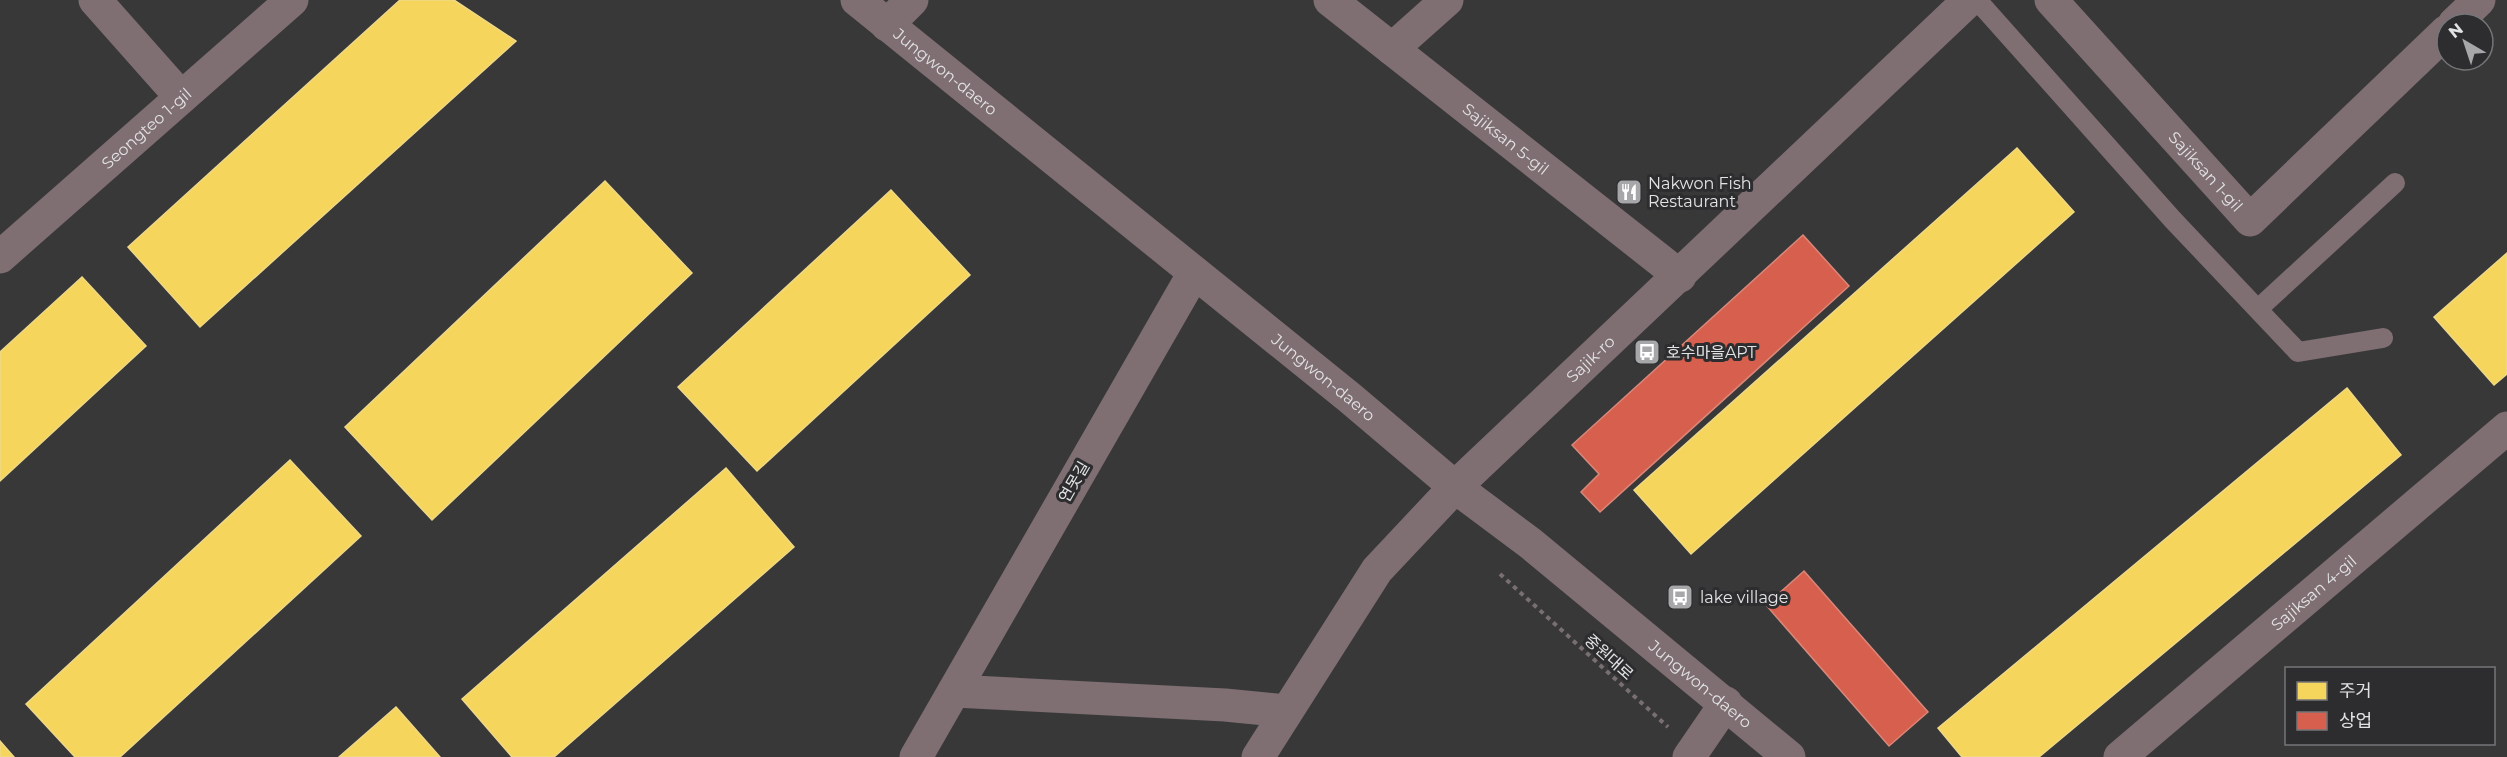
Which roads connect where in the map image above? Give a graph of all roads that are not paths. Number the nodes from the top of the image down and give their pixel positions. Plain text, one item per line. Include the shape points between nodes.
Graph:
1 (95, 0) edge
2 (292, 0) edge
3 (857, 0) edge
4 (912, 0) edge
5 (1330, 0) edge
6 (1447, 0) edge
7 (1969, 0) edge
8 (1977, 0) edge
9 (2051, 0) edge
10 (2479, 0) edge
11 (2466, 12) edge
12 (886, 25) junction
13 (2435, 43) edge
14 (1392, 49) junction
15 (181, 98) junction
16 (2395, 183) dead end
17 (4, 244) edge
18 (1194, 273) junction
19 (1680, 276) junction
20 (2258, 309) junction
21 (2383, 338) dead end
22 (2507, 428) edge
23 (1455, 487) junction
24 (954, 691) junction
25 (1725, 704) junction
26 (1286, 711) junction
27 (1691, 754) edge
28 (916, 757) edge
29 (1258, 757) edge
30 (1789, 757) edge
31 (2120, 757) edge

1 - 15 street
2 - 15 street, Seongteo 1-gil
3 - 12 street, Jungwon-daero
4 - 12 street
5 - 14 street, Sajiksan 5-gil
6 - 14 street
7 - 19 street, Sajik-ro
8 - 20 lane via 2173,220
9 - 13 street, Sajiksan 1-gil via 2250,220
10 - 11 street
12 - 18 street, Jungwon-daero
14 - 19 street, Sajiksan 5-gil
15 - 17 street, Seongteo 1-gil
16 - 20 lane
18 - 23 street, Jungwon-daero
18 - 24 street, 연못길
19 - 23 street, Sajik-ro
20 - 21 lane via 2298,352
22 - 31 street, Sajiksan 4-gil
23 - 25 street, Jungwon-daero via 1530,543
23 - 26 street, Sajik-ro via 1377,570
24 - 26 street
24 - 28 street, 연못길
25 - 27 street
25 - 30 street, Jungwon-daero
26 - 29 street, Sajik-ro

